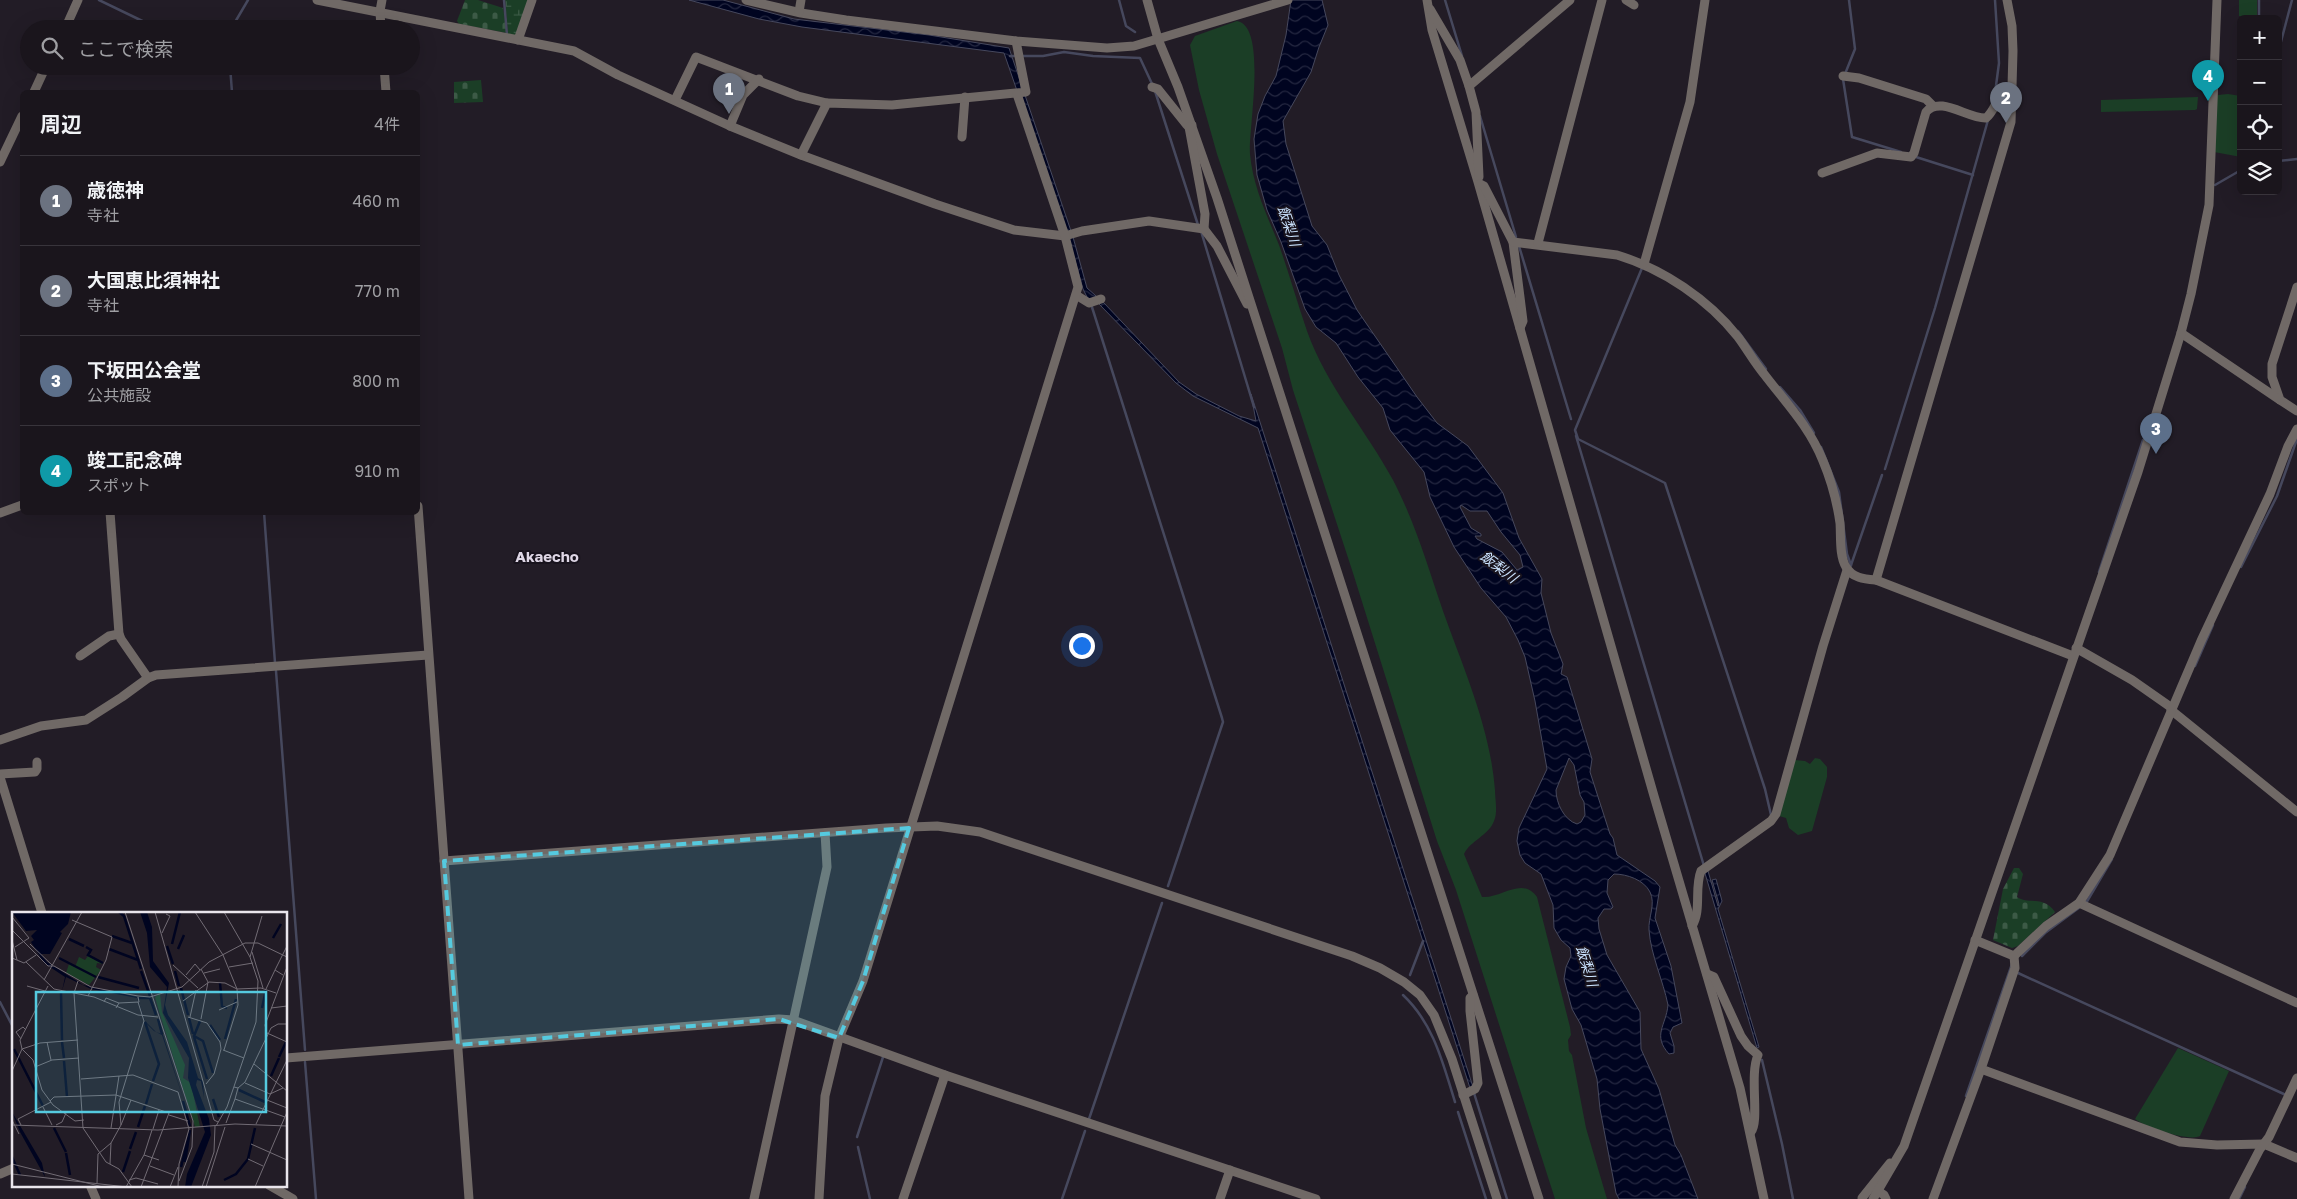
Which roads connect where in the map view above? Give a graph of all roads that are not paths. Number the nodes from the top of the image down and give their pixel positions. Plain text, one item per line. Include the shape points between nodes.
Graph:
1 (78, 0) edge
2 (317, 0) edge
3 (382, 0) edge
4 (532, 0) edge
5 (746, 0) edge
6 (801, 0) edge
7 (1147, 0) edge
8 (1288, 0) edge
9 (1570, 0) edge
10 (1602, 0) edge
11 (1705, 0) edge
12 (2007, 0) edge
13 (2217, 0) edge
14 (1428, 4) edge
15 (380, 11) junction
16 (799, 12) junction
17 (68, 20) edge
18 (380, 20) edge
19 (1161, 38) junction
20 (518, 40) junction
21 (1016, 41) junction
22 (42, 75) edge
23 (385, 75) edge
24 (1844, 76) dead end
25 (759, 79) junction
26 (1469, 86) junction
27 (1153, 87) dead end
28 (35, 90) edge
29 (386, 90) edge
30 (2011, 90) junction
31 (1020, 93) junction
32 (965, 97) junction
33 (675, 100) junction
34 (827, 103) junction
35 (1933, 106) junction
36 (20, 120) edge
37 (730, 126) junction
38 (1190, 126) junction
39 (962, 137) dead end
40 (801, 155) junction
41 (0, 162) edge
42 (1822, 173) dead end
43 (1478, 182) junction
44 (1204, 229) junction
45 (1068, 235) junction
46 (1513, 242) junction
47 (1538, 243) junction
48 (1644, 264) junction
49 (2297, 287) edge
50 (1076, 295) junction
51 (1094, 302) dead end
52 (1251, 305) junction
53 (1520, 330) junction
54 (2181, 333) junction
55 (2280, 400) junction
56 (2297, 411) edge
57 (2297, 429) edge
58 (20, 506) edge
59 (0, 513) edge
60 (110, 515) edge
61 (419, 515) edge
62 (1848, 570) junction
63 (1876, 580) junction
64 (119, 634) junction
65 (2074, 652) junction
66 (428, 655) junction
67 (80, 656) dead end
68 (148, 678) junction
69 (2172, 709) junction
70 (0, 740) edge
71 (37, 762) dead end
72 (0, 776) edge
73 (2297, 812) edge
74 (909, 828) junction
75 (825, 833) junction
76 (444, 861) junction
77 (2079, 903) junction
78 (42, 912) edge
79 (1692, 926) junction
80 (1975, 940) junction
81 (2014, 956) junction
82 (1707, 974) junction
83 (1474, 996) junction
84 (2297, 1003) edge
85 (794, 1020) junction
86 (839, 1038) junction
87 (458, 1045) junction
88 (288, 1058) edge
89 (1980, 1069) junction
90 (945, 1075) junction
91 (2297, 1078) edge
92 (1463, 1094) junction
93 (1751, 1132) junction
94 (2264, 1144) junction
95 (1900, 1154) junction
96 (2297, 1158) edge
97 (12, 1169) edge
98 (1230, 1170) junction
99 (0, 1174) edge
100 (90, 1186) edge
101 (271, 1186) edge
102 (1875, 1195) edge
103 (1862, 1198) edge
104 (96, 1199) edge
105 (293, 1199) edge
106 (469, 1199) edge
107 (754, 1199) edge
108 (819, 1199) edge
109 (903, 1199) edge
110 (1220, 1199) edge
111 (1316, 1199) edge
112 (1497, 1199) edge
113 (1539, 1199) edge
114 (1764, 1199) edge
115 (1886, 1199) edge
116 (1933, 1199) edge
117 (2234, 1199) edge

1 - 17 street
2 - 15 street
3 - 15 street
4 - 20 street
5 - 16 street
6 - 16 street
7 - 19 street
8 - 19 street
9 - 26 street
10 - 47 street
11 - 48 street via 1690,102
12 - 30 street via 2013,43
13 - 54 street via 2209,205
14 - 26 street via 1460,60
14 - 43 street via 1432,30
15 - 18 street
15 - 20 street
16 - 21 street
19 - 21 street via 1134,46 1106,48
19 - 38 street
20 - 33 street via 574,52
21 - 31 street via 1026,88
22 - 28 street
23 - 29 street
24 - 35 street via 1926,99
25 - 33 street via 696,57
25 - 34 street via 798,96
25 - 37 street via 743,94
26 - 43 street via 1476,112
27 - 38 street
30 - 35 street via 2002,93 1986,118
30 - 63 street via 2011,122
31 - 32 street
31 - 45 street
32 - 34 street via 892,105
32 - 39 street
33 - 37 street
34 - 40 street
35 - 42 street via 1926,112 1911,157 1874,153
36 - 41 street
37 - 40 street
38 - 44 street via 1205,214
38 - 52 street
40 - 45 street via 1014,230
43 - 46 street via 1484,186
43 - 53 street
44 - 45 street via 1142,222
44 - 52 street via 1217,246 1246,303
45 - 50 street via 1077,282
46 - 47 street
46 - 53 street via 1523,321
47 - 48 street via 1617,255
48 - 62 street via 1703,302 1736,335 1794,410 1816,446 1830,478 1843,559
49 - 55 street via 2272,364 2272,377
50 - 51 street
50 - 74 street
52 - 83 street
53 - 79 street
54 - 55 street
54 - 65 street via 2138,472
55 - 56 street
57 - 69 street
58 - 59 street
60 - 64 street
61 - 66 street
62 - 63 street via 1858,577
62 - 79 street via 1776,814 1772,821 1701,871 1696,918
63 - 65 street
64 - 67 street via 109,636
64 - 68 street
65 - 69 street via 2132,680
65 - 80 street
66 - 68 street
66 - 76 street
68 - 70 street via 86,720 41,726
69 - 73 street
69 - 77 street via 2110,855
71 - 72 street via 35,772
72 - 78 street
74 - 75 street
74 - 86 street via 863,980
74 - 92 street via 937,826 980,832 1310,941 1394,974 1413,989 1434,1015
75 - 76 street
75 - 85 street via 827,867
76 - 87 street
77 - 81 street via 2046,926
77 - 84 street
79 - 82 street
80 - 81 street
80 - 95 street
81 - 89 street via 2015,968
82 - 93 street
82 - 93 street via 1714,977 1744,1042 1758,1055 1754,1071 1755,1124
83 - 92 street via 1470,998 1470,1011 1478,1083 1475,1089
83 - 113 street
85 - 86 street
85 - 87 street
85 - 107 street
86 - 90 street
86 - 108 street via 825,1096
87 - 88 street
87 - 106 street
89 - 94 street via 2180,1142
89 - 116 street
90 - 98 street
90 - 109 street
91 - 94 street
92 - 112 street
93 - 114 street
94 - 96 street
94 - 117 street
95 - 102 street
95 - 103 street
97 - 99 street
98 - 110 street
98 - 111 street
100 - 104 street
101 - 105 street
102 - 115 street via 1884,1195

